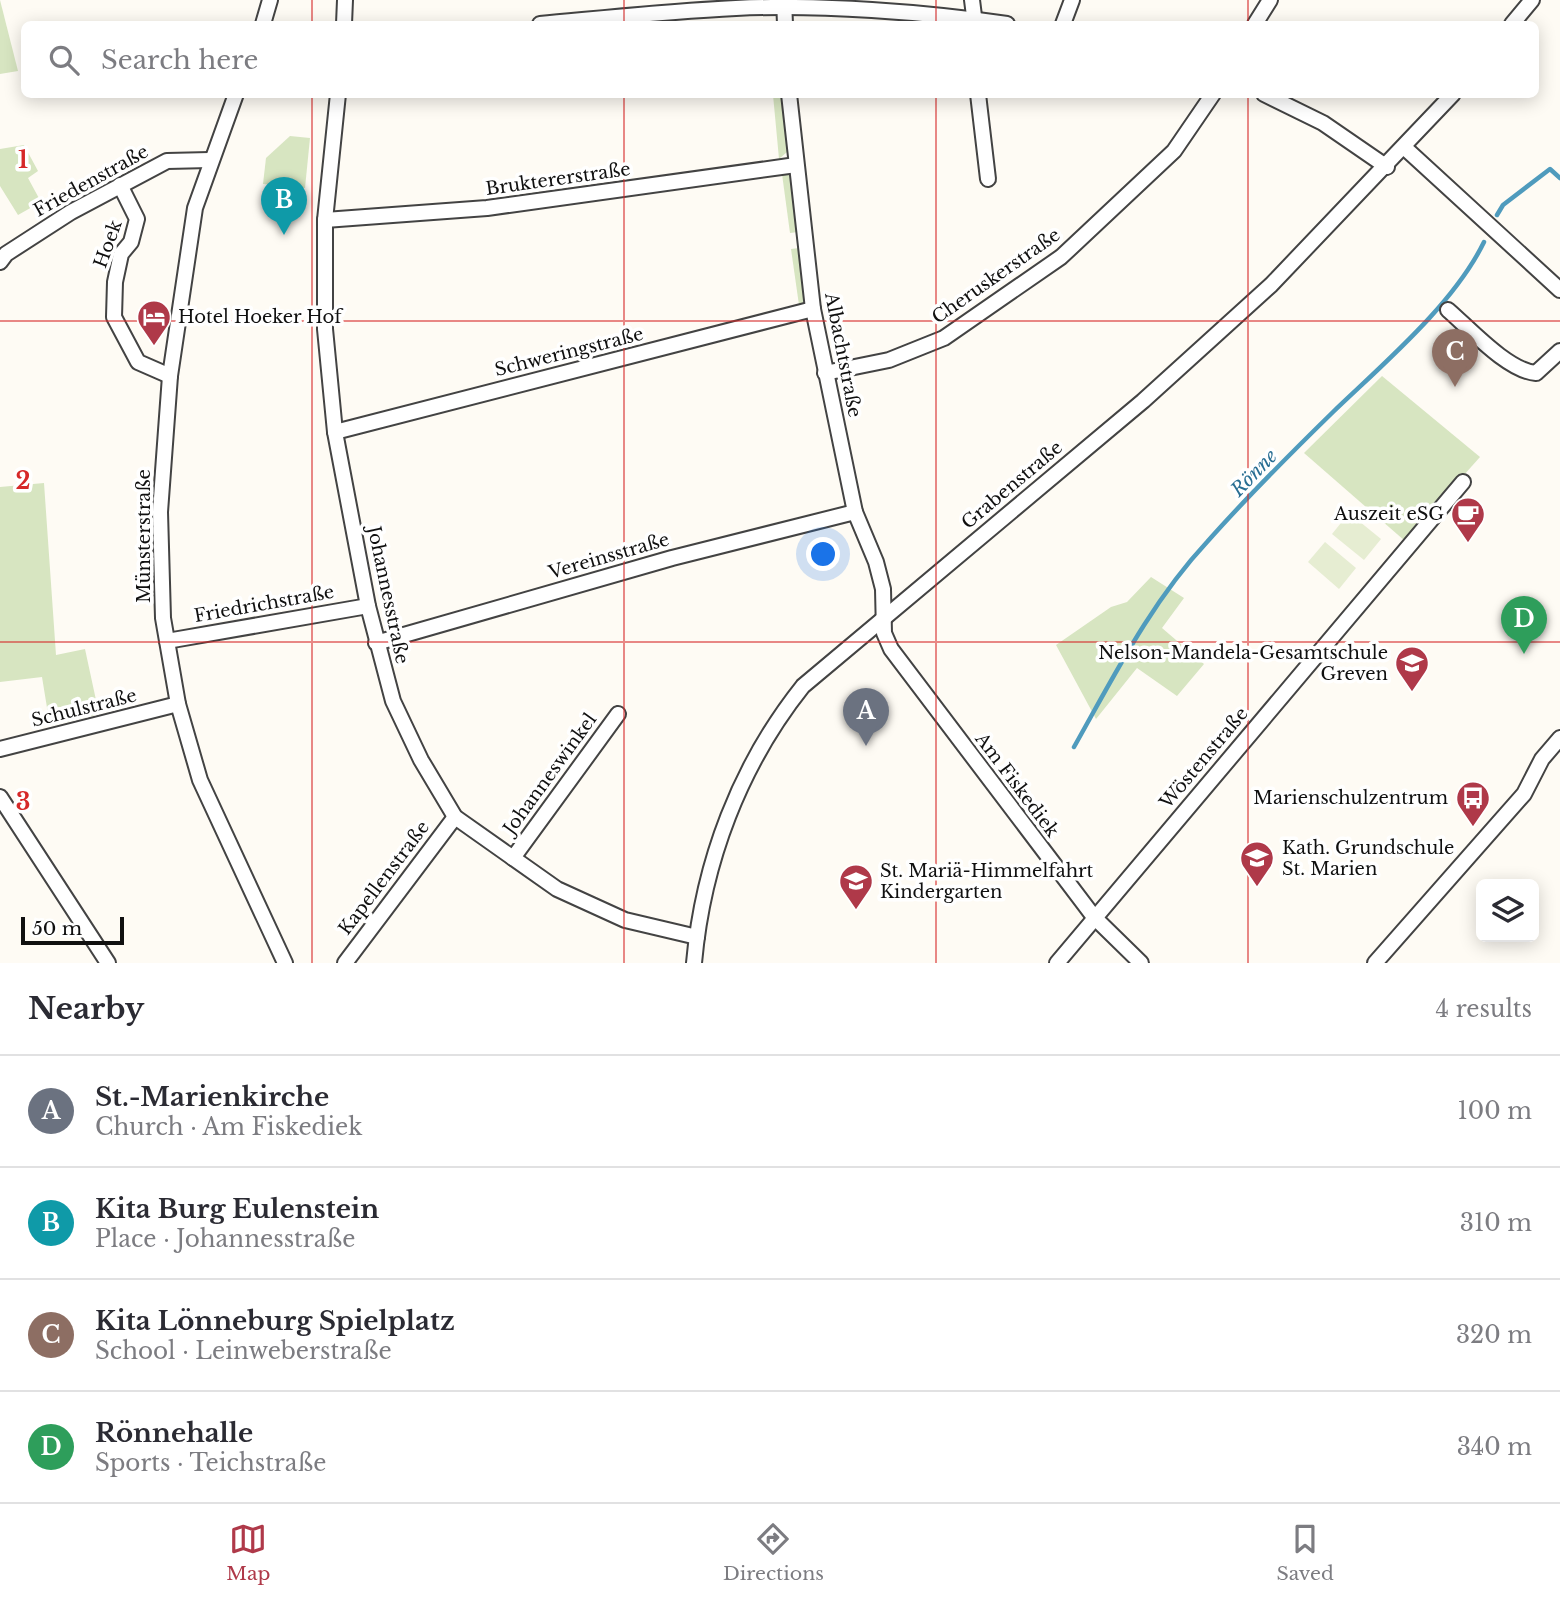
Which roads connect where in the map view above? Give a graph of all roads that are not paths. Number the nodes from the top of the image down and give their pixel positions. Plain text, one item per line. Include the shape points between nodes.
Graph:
1 (270, 0) edge
2 (345, 0) edge
3 (972, 0) edge
4 (1072, 0) edge
5 (1270, 0) edge
6 (1532, 0) edge
7 (785, 4) edge
8 (264, 21) edge
9 (344, 21) edge
10 (572, 21) edge
11 (964, 21) edge
12 (975, 21) edge
13 (1064, 21) edge
14 (1257, 21) edge
15 (1514, 21) edge
16 (234, 98) edge
17 (338, 98) edge
18 (789, 98) edge
19 (978, 98) edge
20 (1210, 98) edge
21 (1272, 98) edge
22 (1449, 98) edge
23 (1405, 148) junction
24 (210, 160) junction
25 (796, 165) junction
26 (1387, 167) junction
27 (988, 179) dead end
28 (120, 185) junction
29 (325, 220) junction
30 (0, 262) edge
31 (1560, 289) edge
32 (813, 309) junction
33 (1448, 310) dead end
34 (1560, 351) edge
35 (825, 373) junction
36 (170, 376) junction
37 (335, 432) junction
38 (1463, 482) dead end
39 (855, 512) junction
40 (368, 606) junction
41 (883, 618) junction
42 (167, 641) junction
43 (376, 643) junction
44 (178, 704) junction
45 (618, 714) dead end
46 (1560, 738) edge
47 (0, 749) edge
48 (0, 797) edge
49 (455, 817) junction
50 (513, 858) junction
51 (1094, 917) junction
52 (697, 937) junction
53 (108, 963) edge
54 (285, 963) edge
55 (345, 963) edge
56 (694, 963) edge
57 (1057, 963) edge
58 (1141, 963) edge
59 (1375, 963) edge

1 - 8 street
2 - 9 street
3 - 12 street
4 - 13 street
5 - 14 street
6 - 15 street
7 - 10 street
7 - 11 street
16 - 24 street, Münsterstraße
17 - 29 street, Johannesstraße
18 - 25 street, Albachtstraße
19 - 27 street
20 - 35 street, Cheruskerstraße via 1174,151 1060,257 944,338 888,360
21 - 26 street via 1323,123
22 - 23 street, Grabenstraße
23 - 26 street, Grabenstraße
23 - 31 street
24 - 28 street, Friedenstraße via 167,161
24 - 36 street, Münsterstraße via 195,208
25 - 29 street, Bruktererstraße via 487,208
25 - 32 street, Albachtstraße
26 - 41 street, Grabenstraße via 1271,285 1143,401
28 - 30 street, Friedenstraße via 71,212
28 - 36 street, Hoek via 137,219 131,242 121,254 114,317 138,362
29 - 37 street, Johannesstraße via 325,329
32 - 35 street, Albachtstraße
32 - 37 street, Schweringstraße
33 - 34 street via 1527,372 1536,373
35 - 39 street, Albachtstraße
36 - 42 street, Münsterstraße via 160,538
37 - 40 street, Johannesstraße
38 - 51 street, Wöstenstraße
39 - 41 street, Albachtstraße via 879,571
39 - 43 street, Vereinsstraße via 672,558
40 - 42 street, Friedrichstraße
40 - 43 street, Johannesstraße
41 - 51 street, Am Fiskediek via 884,633 901,666
41 - 52 street, Grabenstraße via 803,686 774,723 745,774 723,828
42 - 44 street, Münsterstraße
43 - 49 street, Johannesstraße via 393,701
44 - 47 street, Schulstraße
44 - 54 street, Münsterstraße via 200,780
45 - 50 street, Johanneswinkel
46 - 59 street via 1542,759 1524,794
48 - 53 street
49 - 50 street, Johannesstraße
49 - 55 street, Kapellenstraße
50 - 52 street, Johannesstraße via 557,889 625,920
51 - 57 street, Wöstenstraße
51 - 58 street, Am Fiskediek
52 - 56 street, Grabenstraße

